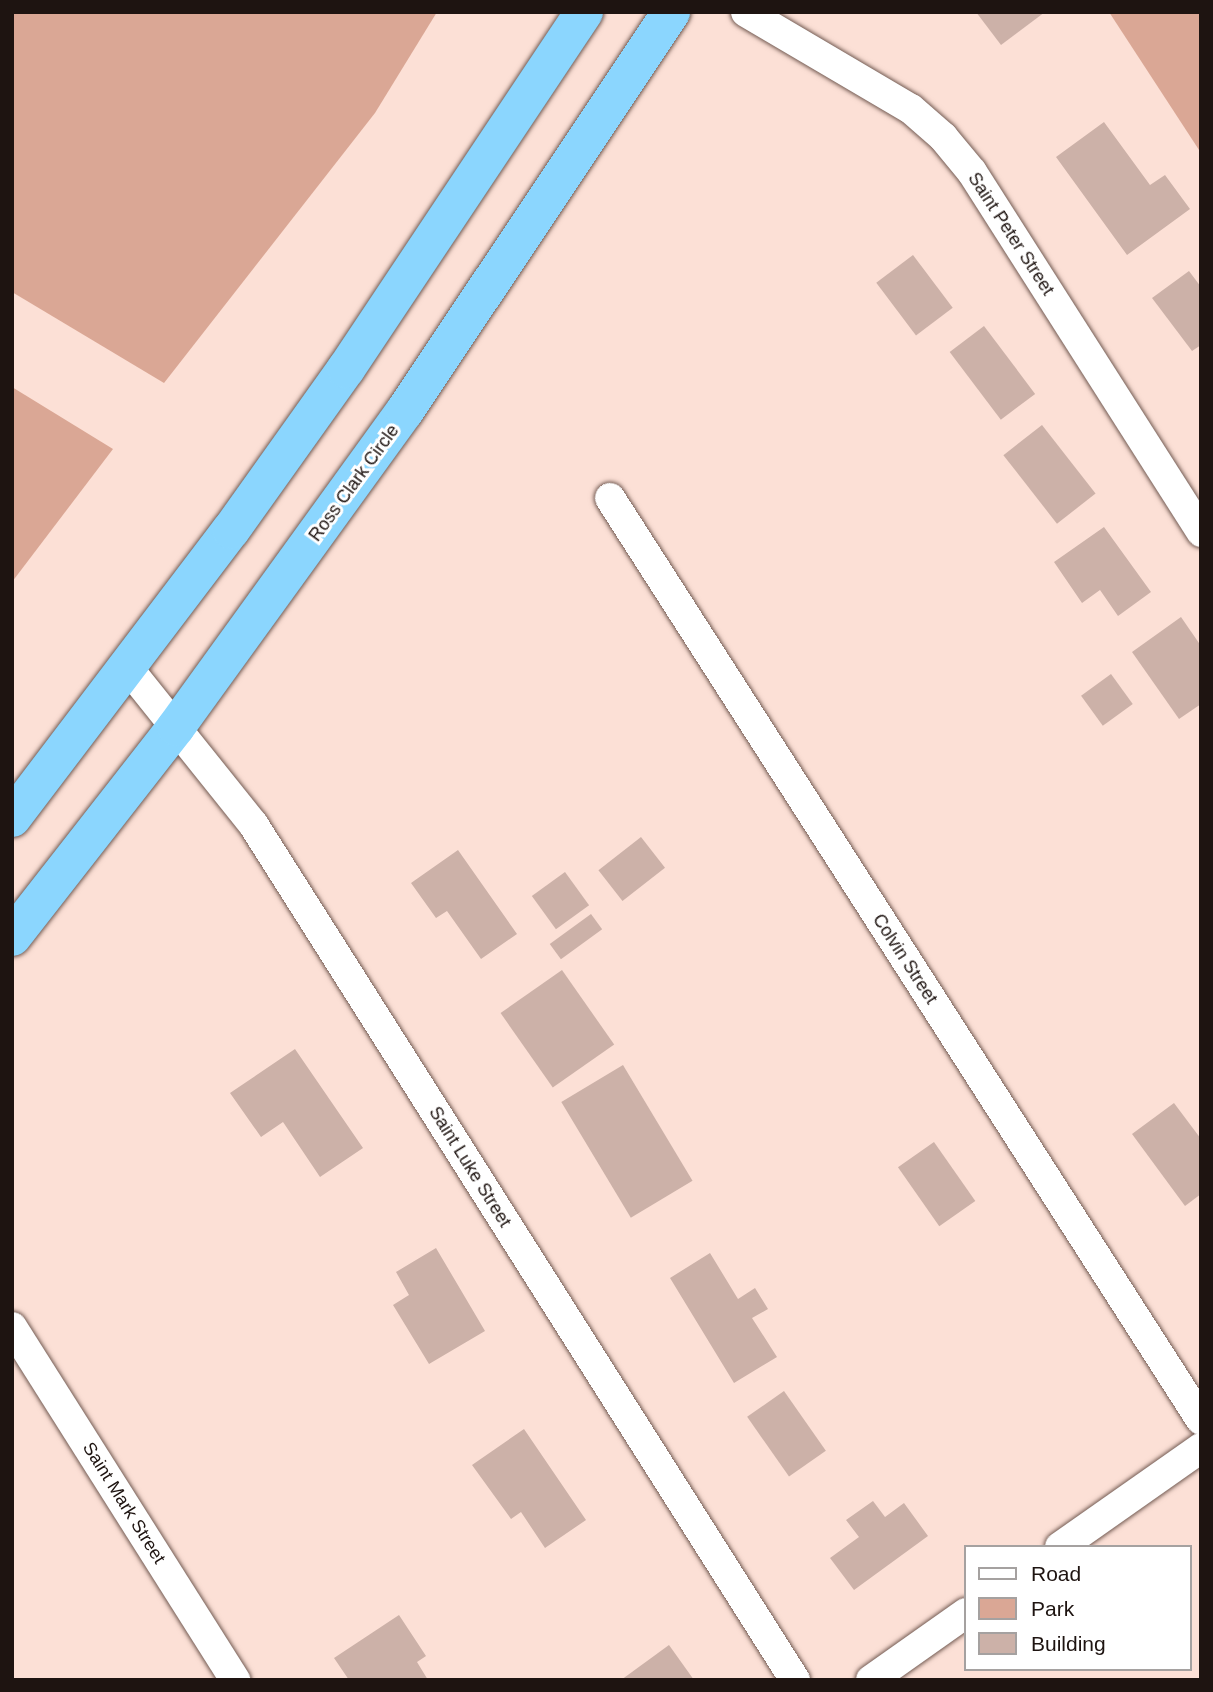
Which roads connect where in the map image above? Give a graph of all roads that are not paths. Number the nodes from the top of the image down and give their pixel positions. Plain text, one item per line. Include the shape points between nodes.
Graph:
1 (584, 12) edge
2 (671, 12) edge
3 (746, 12) edge
4 (610, 498) dead end
5 (1201, 532) edge
6 (128, 668) junction
7 (176, 727) junction
8 (12, 818) edge
9 (12, 937) edge
10 (12, 1327) edge
11 (1201, 1420) edge
12 (1201, 1448) edge
13 (1063, 1545) edge
14 (964, 1614) edge
15 (235, 1680) edge
16 (795, 1680) edge
17 (871, 1680) edge

1 - 6 highway via 361,347
2 - 7 highway, Ross Clark Circle via 494,284
3 - 5 street, Saint Peter Street via 911,108 943,137 972,172
4 - 11 street, Colvin Street
6 - 7 street, Saint Luke Street
6 - 8 highway
7 - 9 highway, Ross Clark Circle
7 - 16 street, Saint Luke Street via 253,824
10 - 15 street, Saint Mark Street
12 - 13 street
14 - 17 street

